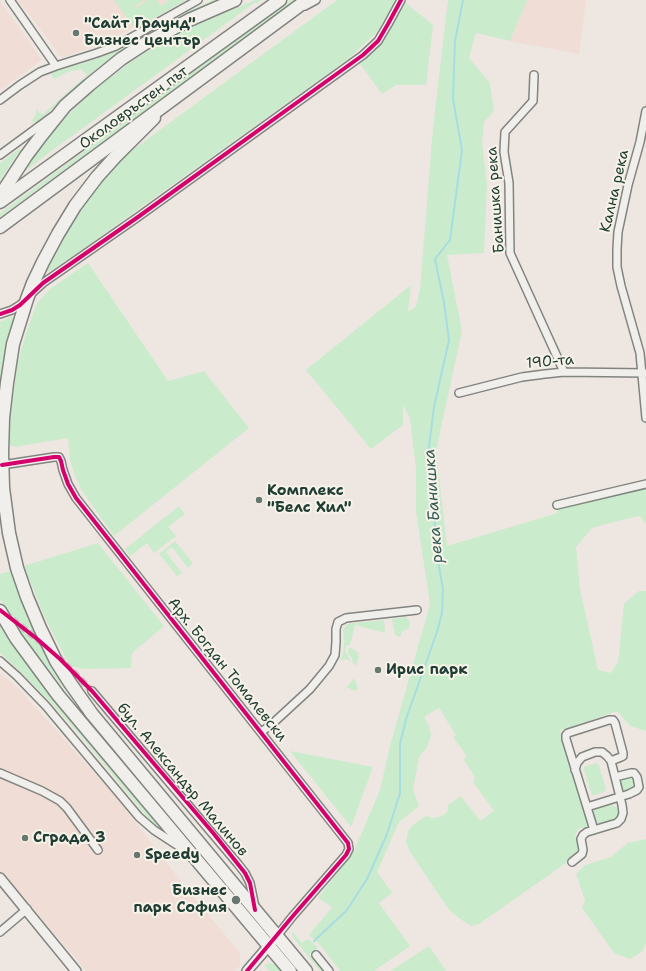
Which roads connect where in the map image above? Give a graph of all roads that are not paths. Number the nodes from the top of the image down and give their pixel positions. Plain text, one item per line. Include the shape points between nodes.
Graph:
1 (10, 0) edge
2 (198, 0) edge
3 (235, 0) edge
4 (272, 0) edge
5 (280, 0) edge
6 (307, 0) edge
7 (316, 0) edge
8 (401, 0) edge
9 (277, 22) junction
10 (212, 48) junction
11 (56, 66) junction
12 (534, 74) dead end
13 (173, 99) junction
14 (0, 100) edge
15 (66, 106) junction
16 (646, 111) edge
17 (0, 155) edge
18 (0, 196) edge
19 (0, 202) edge
20 (0, 227) edge
21 (27, 299) junction
22 (0, 314) edge
23 (564, 372) junction
24 (644, 373) edge
25 (459, 393) dead end
26 (646, 418) edge
27 (2, 465) junction
28 (646, 484) edge
29 (557, 505) dead end
30 (417, 610) dead end
31 (0, 611) edge
32 (0, 661) edge
33 (92, 691) tunnel mouth
34 (261, 732) junction
35 (611, 761) junction
36 (575, 770) junction
37 (0, 773) edge
38 (615, 777) junction
39 (620, 797) junction
40 (587, 807) junction
41 (594, 830) junction
42 (98, 850) dead end
43 (192, 855) junction
44 (572, 862) dead end
45 (0, 878) edge
46 (27, 910) junction
47 (255, 910) junction
48 (0, 932) edge
49 (277, 936) junction
50 (268, 946) junction
51 (316, 955) dead end
52 (76, 971) edge
53 (247, 971) edge
54 (290, 971) edge
55 (306, 971) edge
56 (329, 971) edge

1 - 11 street
2 - 11 street via 116,46
3 - 15 main road via 189,20 144,44 104,72
4 - 10 main road
5 - 10 main road, Околовръстен път
6 - 9 main road, Околовръстен път
7 - 9 street
8 - 21 street via 378,41 363,55 43,282
9 - 13 main road, Околовръстен път
10 - 19 main road, Околовръстен път
11 - 14 street via 20,84
12 - 23 street, Банишка река via 533,101 505,132 510,253
13 - 20 main road, Околовръстен път
13 - 21 main road, бул. Александър Малинов via 115,157 75,206 43,262
15 - 17 street
15 - 18 main road via 26,156
16 - 24 street, Кална река via 618,232 617,249 619,274
21 - 22 street via 12,310
21 - 27 main road, бул. Александър Малинов via 13,344 7,383
23 - 24 street, 190-та
23 - 25 street, 190-та via 522,377
24 - 26 street, Кална река
27 - 34 street, Арх. Богдан Томалевски via 59,458 76,498
27 - 47 main road, бул. Александър Малинов via 9,533 17,568 56,661 92,714
28 - 29 street
30 - 34 street via 346,618 338,622 335,654 330,666 310,689
31 - 43 main road via 16,638 58,695
32 - 43 street via 46,706 139,817
33 - 47 street, бул. Александър Малинов via 242,868 250,883
34 - 49 street, Арх. Богдан Томалевски via 344,837 349,849
35 - 36 street via 602,752 594,752 582,756
35 - 36 street via 623,756 623,753 615,723 609,720 566,735
35 - 38 street
36 - 40 street
37 - 42 street via 60,801
38 - 39 street
38 - 39 street via 631,773 637,777 637,790
39 - 40 street
39 - 41 street via 623,813 621,819 617,823
40 - 41 street
41 - 44 street via 583,835 582,854
43 - 50 main road
45 - 46 street
46 - 48 street
46 - 52 street
47 - 49 main road, бул. Александър Малинов
49 - 50 street
49 - 55 main road, бул. Александър Малинов
50 - 53 street
50 - 54 main road
51 - 56 street

